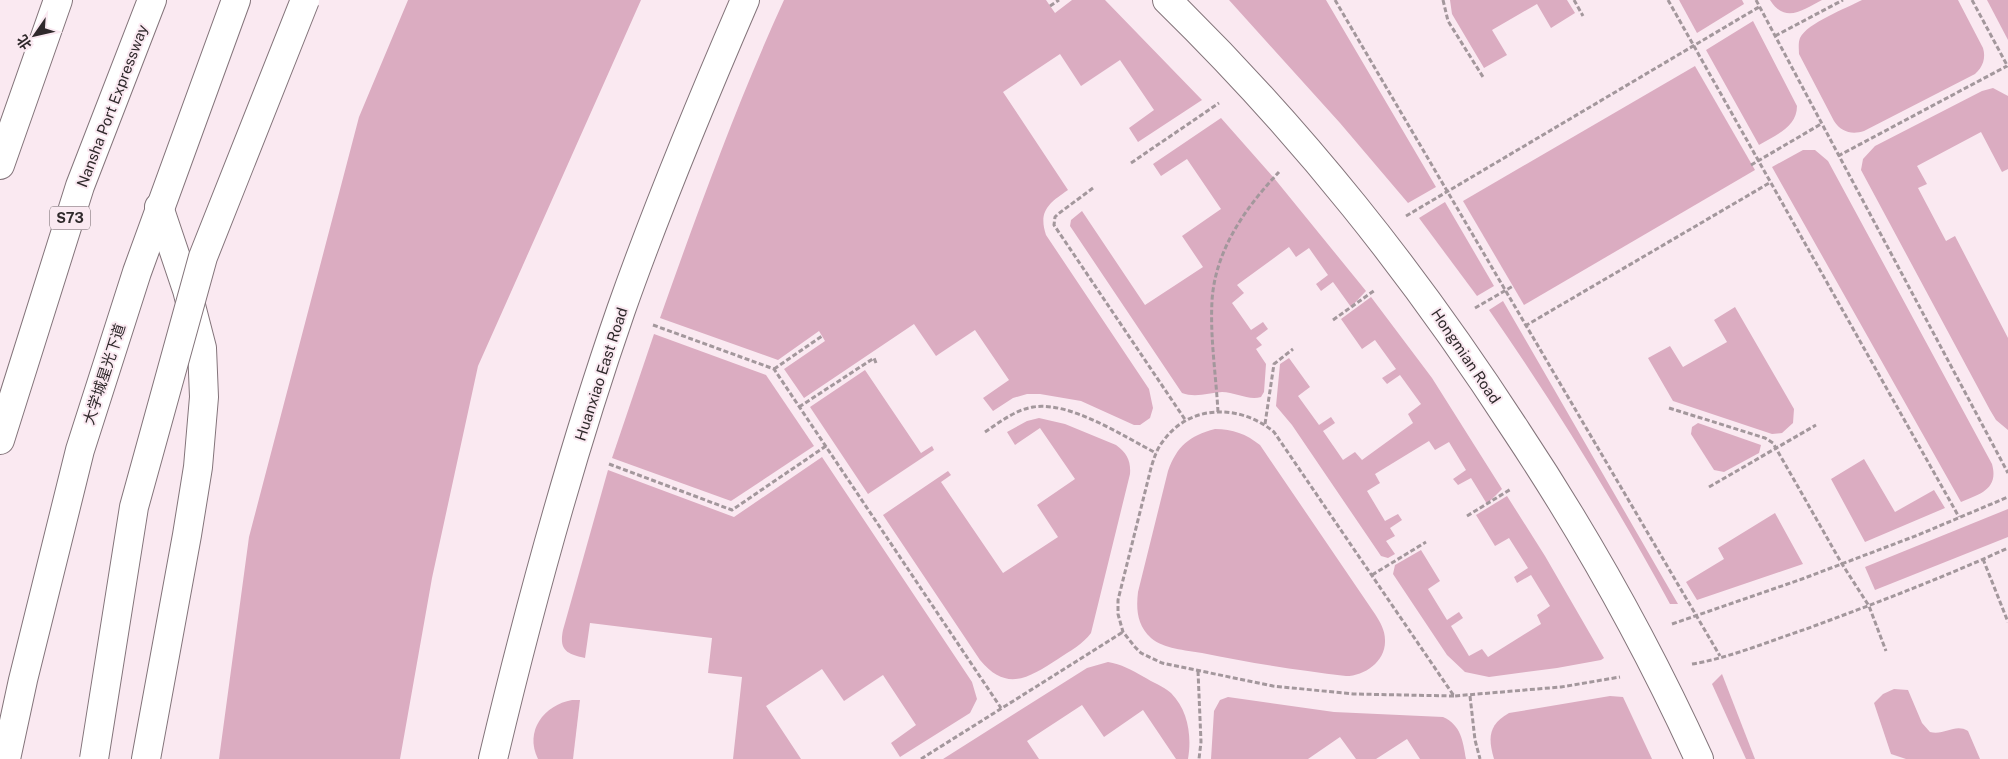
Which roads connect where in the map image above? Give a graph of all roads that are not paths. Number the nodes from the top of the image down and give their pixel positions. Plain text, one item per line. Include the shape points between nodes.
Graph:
1 (58, 0) edge
2 (152, 0) edge
3 (236, 0) edge
4 (305, 0) edge
5 (744, 0) edge
6 (1167, 0) edge
7 (0, 165) edge
8 (159, 208) junction
9 (0, 440) edge
10 (6, 759) edge
11 (94, 759) edge
12 (146, 759) edge
13 (493, 759) edge
14 (1699, 759) edge

1 - 7 main road
2 - 9 main road, Nansha Port Expressway / S73 via 80,186
3 - 8 main road, 大学城星光下道
4 - 11 main road, bridge via 203,257 168,382 134,507
5 - 13 main road, Huanxiao East Road via 620,313 544,558
6 - 14 main road, Hongmian Road via 1306,148 1446,325 1566,509 1638,636
8 - 10 main road, 大学城星光下道 via 80,450
8 - 12 main road via 202,348 204,398 198,467

